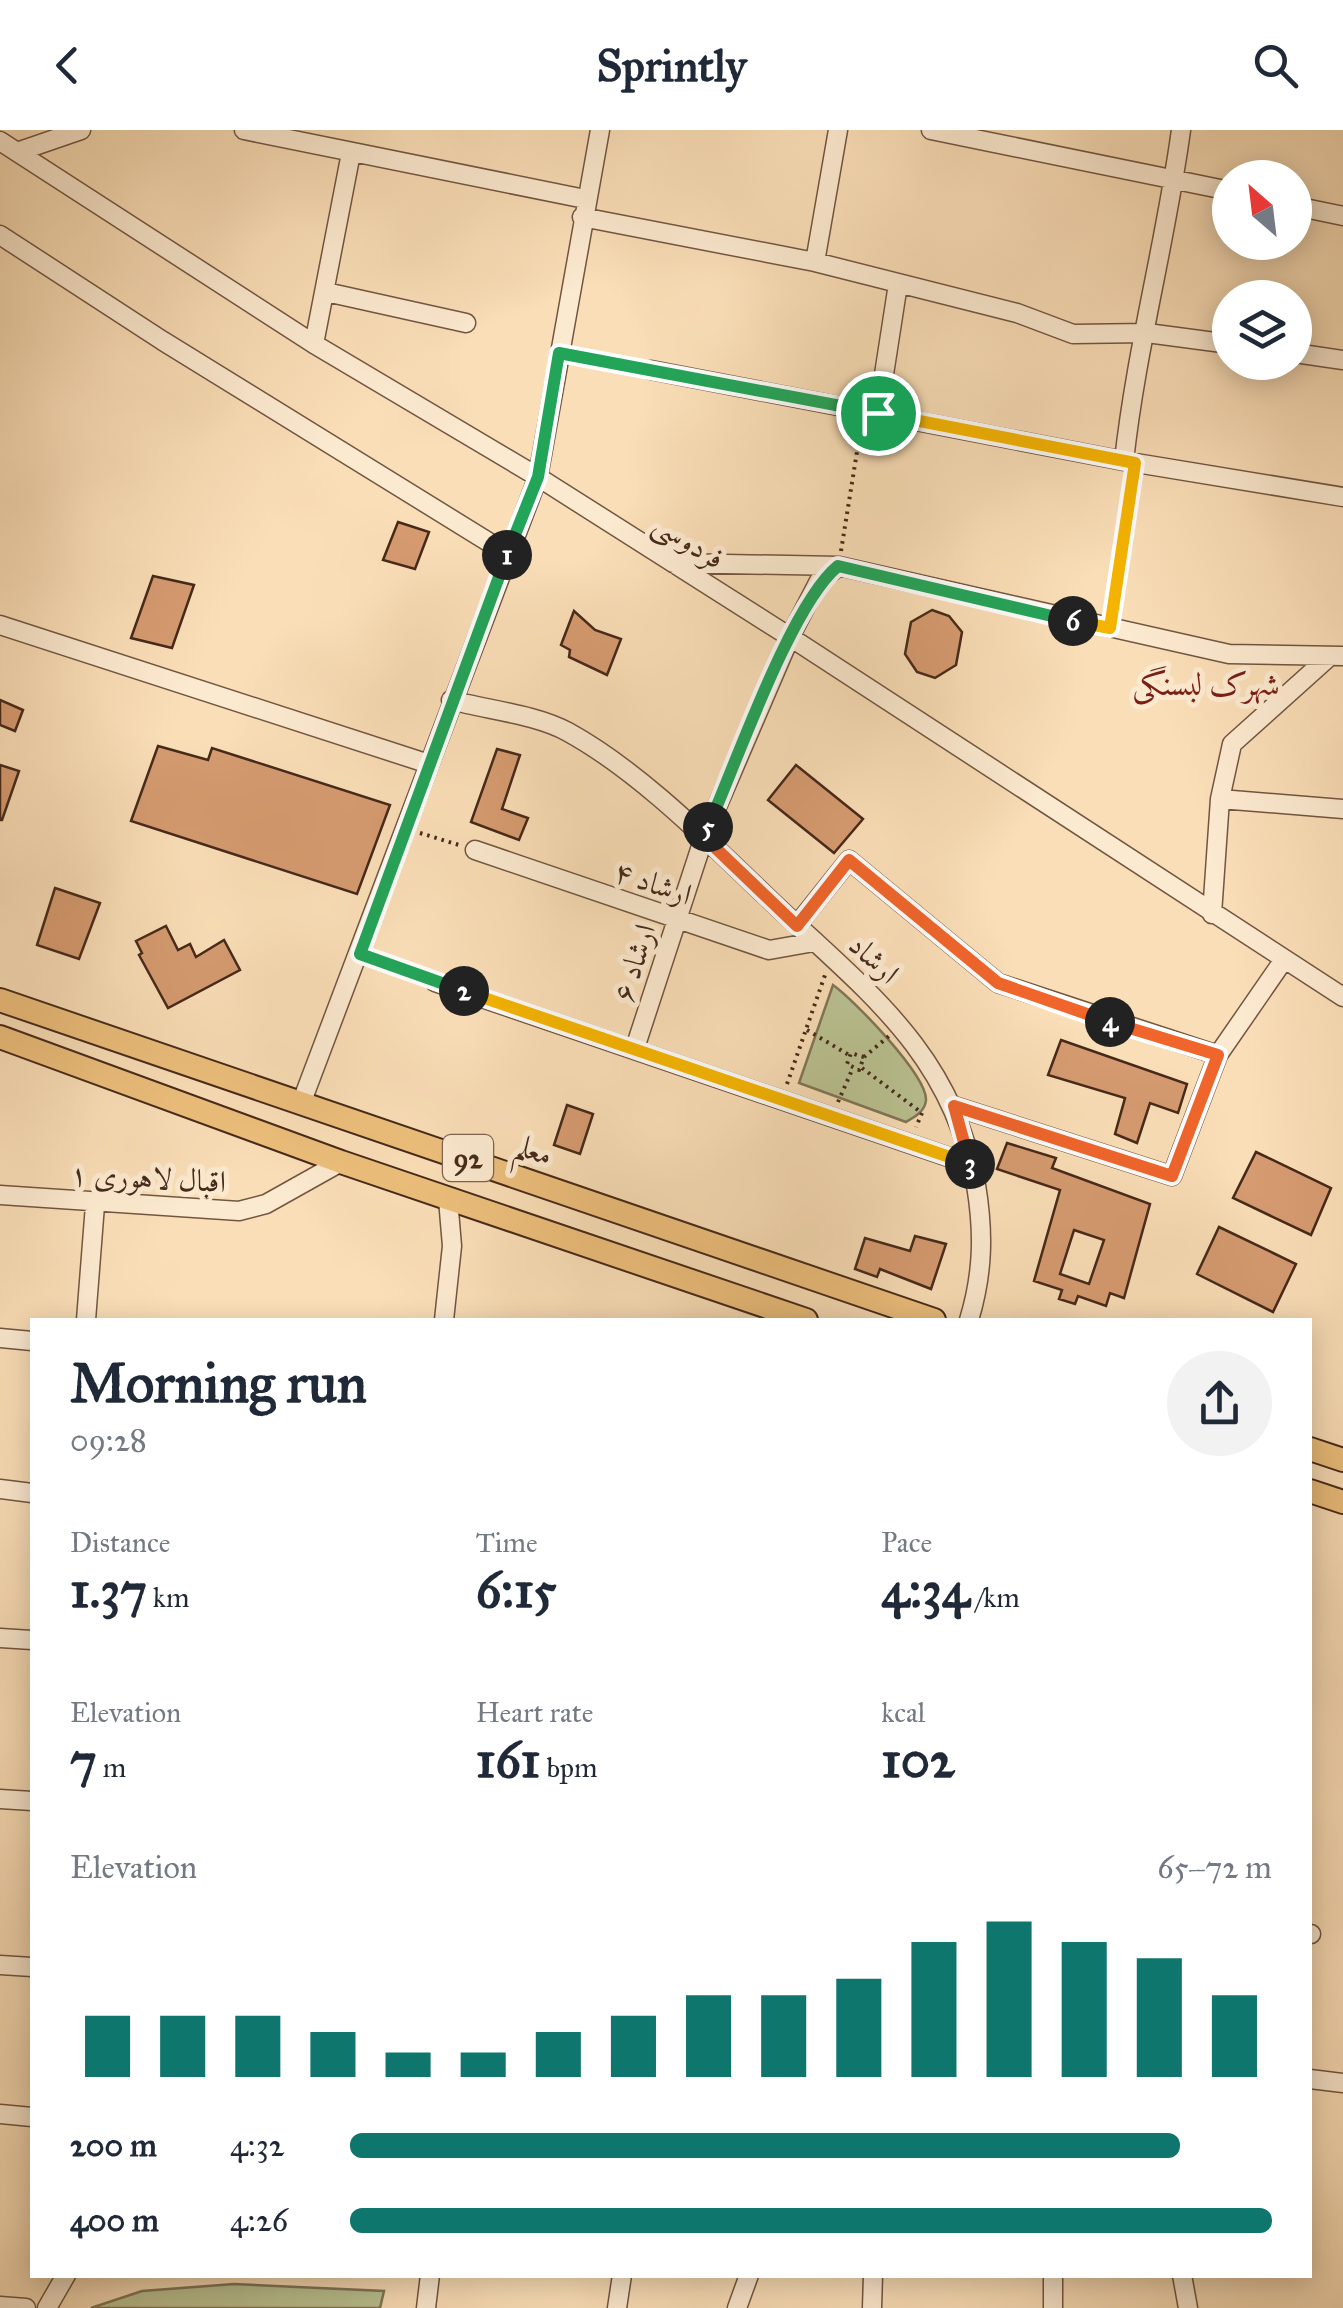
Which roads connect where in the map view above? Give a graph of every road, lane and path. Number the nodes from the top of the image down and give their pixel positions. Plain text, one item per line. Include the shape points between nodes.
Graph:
1 (81, 130) edge
2 (244, 130) edge
3 (600, 130) edge
4 (838, 130) edge
5 (931, 130) edge
6 (1181, 130) edge
7 (0, 140) edge
8 (17, 152) junction
9 (352, 153) junction
10 (1174, 178) junction
11 (1212, 187) edge
12 (583, 208) junction
13 (1312, 210) edge
14 (1343, 216) edge
15 (0, 235) edge
16 (815, 262) junction
17 (898, 284) junction
18 (326, 292) junction
19 (466, 324) dead end
20 (1147, 333) junction
21 (1212, 342) edge
22 (314, 344) junction
23 (559, 353) junction
24 (1312, 355) edge
25 (1343, 360) edge
26 (651, 370) joint
27 (871, 412) junction
28 (1130, 462) junction
29 (538, 477) junction
30 (1343, 497) edge
31 (508, 554) junction
32 (672, 563) junction
33 (838, 566) junction
34 (0, 625) edge
35 (1110, 628) junction
36 (790, 638) junction
37 (1337, 656) edge
38 (451, 700) junction
39 (429, 764) junction
40 (1220, 798) junction
41 (1343, 809) edge
42 (406, 828) junction
43 (704, 837) junction
44 (476, 850) joint
45 (1212, 914) junction
46 (676, 920) junction
47 (797, 926) junction
48 (814, 942) junction
49 (360, 954) junction
50 (830, 956) junction
51 (1283, 961) junction
52 (435, 982) joint
53 (1343, 997) edge
54 (0, 1000) edge
55 (902, 1026) junction
56 (807, 1030) junction
57 (0, 1037) edge
58 (635, 1048) junction
59 (1218, 1055) junction
60 (848, 1056) junction
61 (864, 1057) junction
62 (862, 1068) junction
63 (852, 1070) junction
64 (781, 1099) junction
65 (302, 1100) junction
66 (954, 1106) junction
67 (834, 1117) junction
68 (910, 1144) junction
69 (341, 1162) junction
70 (972, 1165) junction
71 (0, 1195) edge
72 (448, 1198) junction
73 (96, 1205) junction
74 (811, 1277) junction
75 (86, 1318) edge
76 (444, 1318) edge
77 (796, 1318) edge
78 (799, 1318) edge
79 (928, 1318) edge
80 (970, 1318) edge
81 (0, 1338) edge
82 (30, 1341) edge
83 (1312, 1450) edge
84 (1343, 1460) edge
85 (0, 1489) edge
86 (1312, 1492) edge
87 (30, 1493) edge
88 (1343, 1502) edge
89 (0, 1638) edge
90 (30, 1640) edge
91 (0, 1799) edge
92 (30, 1801) edge
93 (0, 1964) edge
94 (30, 1968) edge
95 (1312, 2079) edge
96 (1343, 2083) edge
97 (0, 2114) edge
98 (30, 2116) edge
99 (64, 2278) edge
100 (430, 2278) edge
101 (621, 2278) edge
102 (747, 2278) edge
103 (874, 2278) edge
104 (1053, 2278) edge
105 (1183, 2278) edge
106 (0, 2306) edge
107 (26, 2308) edge
108 (47, 2308) edge
109 (426, 2308) edge
110 (616, 2308) edge
111 (737, 2308) edge
112 (872, 2308) edge
113 (1053, 2308) edge
114 (1188, 2308) edge

1 - 8 street
2 - 9 street
3 - 12 street
4 - 16 street
5 - 10 street
6 - 10 street
7 - 8 street, فردوسی
8 - 22 street, فردوسی
9 - 12 street
9 - 18 street
10 - 11 street
10 - 20 street
12 - 16 street
12 - 23 street
13 - 14 street
15 - 31 street
16 - 17 street
17 - 20 street via 1017,312 1073,334
17 - 27 street
18 - 19 street
18 - 22 street
20 - 21 street
20 - 28 street via 1133,379
22 - 29 street, فردوسی
23 - 26 path
23 - 29 street
24 - 25 street
26 - 27 street
27 - 28 street
27 - 33 path
28 - 30 street
28 - 35 path
29 - 31 street
29 - 32 street, فردوسی
31 - 38 street
32 - 33 street
32 - 36 street, فردوسی
33 - 35 street
33 - 36 street, ارشاد ۶ via 820,581
34 - 39 street
35 - 37 street via 1229,654
36 - 43 street, ارشاد ۶
36 - 45 street, فردوسی
37 - 40 street via 1232,744
38 - 39 street
38 - 43 street, ارشاد via 566,731
39 - 42 street
40 - 41 street
40 - 45 street
42 - 44 path
42 - 49 street
43 - 46 street, ارشاد ۶
43 - 47 street, ارشاد
44 - 46 street, ارشاد ۴
45 - 51 street, فردوسی
46 - 48 street, ارشاد ۴ via 769,950
46 - 58 street, ارشاد ۶
47 - 48 street, ارشاد
47 - 59 street via 849,860 998,983
48 - 50 street, ارشاد
49 - 52 path
49 - 65 street
50 - 55 street, ارشاد
50 - 56 path
51 - 53 street, فردوسی
51 - 59 street
52 - 58 street
54 - 65 main road, معلم / 92
55 - 61 path
55 - 66 street, ارشاد
56 - 60 path
56 - 64 path
57 - 69 main road, 92
58 - 64 street
59 - 66 street via 1172,1176
60 - 61 path
60 - 63 path
61 - 62 path
62 - 63 path
62 - 68 path via 922,1113
63 - 67 path
64 - 67 street
65 - 74 main road, معلم / 92
66 - 70 street, ارشاد
67 - 68 street
68 - 70 street
69 - 72 main road, 92
69 - 73 street, اقبال لاهوری ۱ via 266,1204 239,1211
70 - 80 street, ارشاد via 983,1225 982,1271
71 - 73 street, اقبال لاهوری ۱
72 - 76 street via 452,1246
72 - 77 main road, 92
73 - 75 street
74 - 78 main road
74 - 79 main road, معلم / 92
81 - 82 street
83 - 84 main road
85 - 87 street
86 - 88 main road
89 - 90 street
91 - 92 street
93 - 94 street
95 - 96 street
97 - 98 street
99 - 108 street
100 - 109 street
101 - 110 street
102 - 111 street
103 - 112 street
104 - 113 street
105 - 114 street
106 - 107 street

